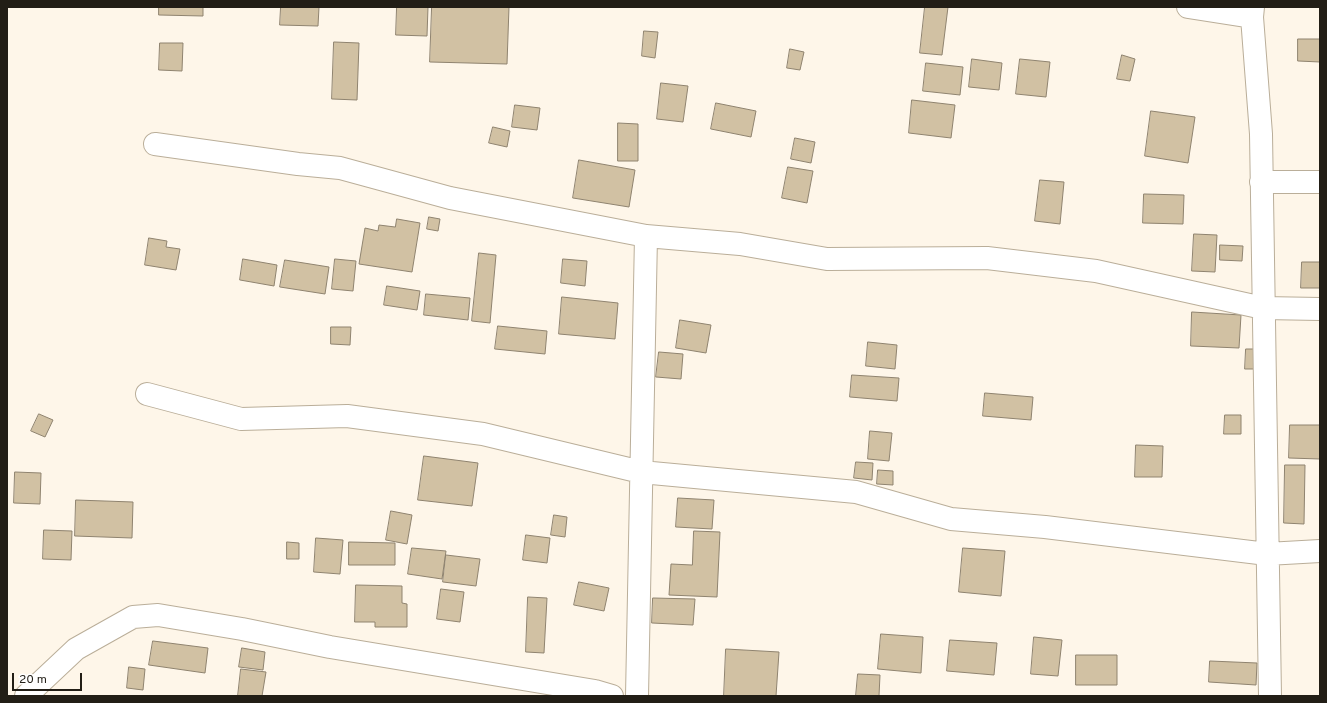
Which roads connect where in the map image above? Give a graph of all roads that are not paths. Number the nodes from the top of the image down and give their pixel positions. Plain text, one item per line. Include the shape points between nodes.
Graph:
1 (1188, 7) edge
2 (1252, 12) edge
3 (155, 144) dead end
4 (1261, 182) junction
5 (1320, 182) edge
6 (646, 236) junction
7 (1263, 308) junction
8 (1320, 309) edge
9 (147, 394) dead end
10 (641, 472) junction
11 (1320, 550) edge
12 (1268, 554) junction
13 (26, 696) edge
14 (612, 696) edge
15 (637, 696) edge
16 (1270, 696) edge

1 - 2 street
2 - 4 street via 1261,134
3 - 6 street via 340,168 450,198
4 - 5 street
4 - 7 street
6 - 7 street via 740,244 827,259 987,258 1096,271
6 - 10 street
7 - 8 street
7 - 12 street
9 - 10 street via 240,419 347,416 483,434
10 - 12 street via 856,492 951,519 1045,527
10 - 15 street
11 - 12 street
12 - 16 street
13 - 14 street via 76,650 133,617 158,615

